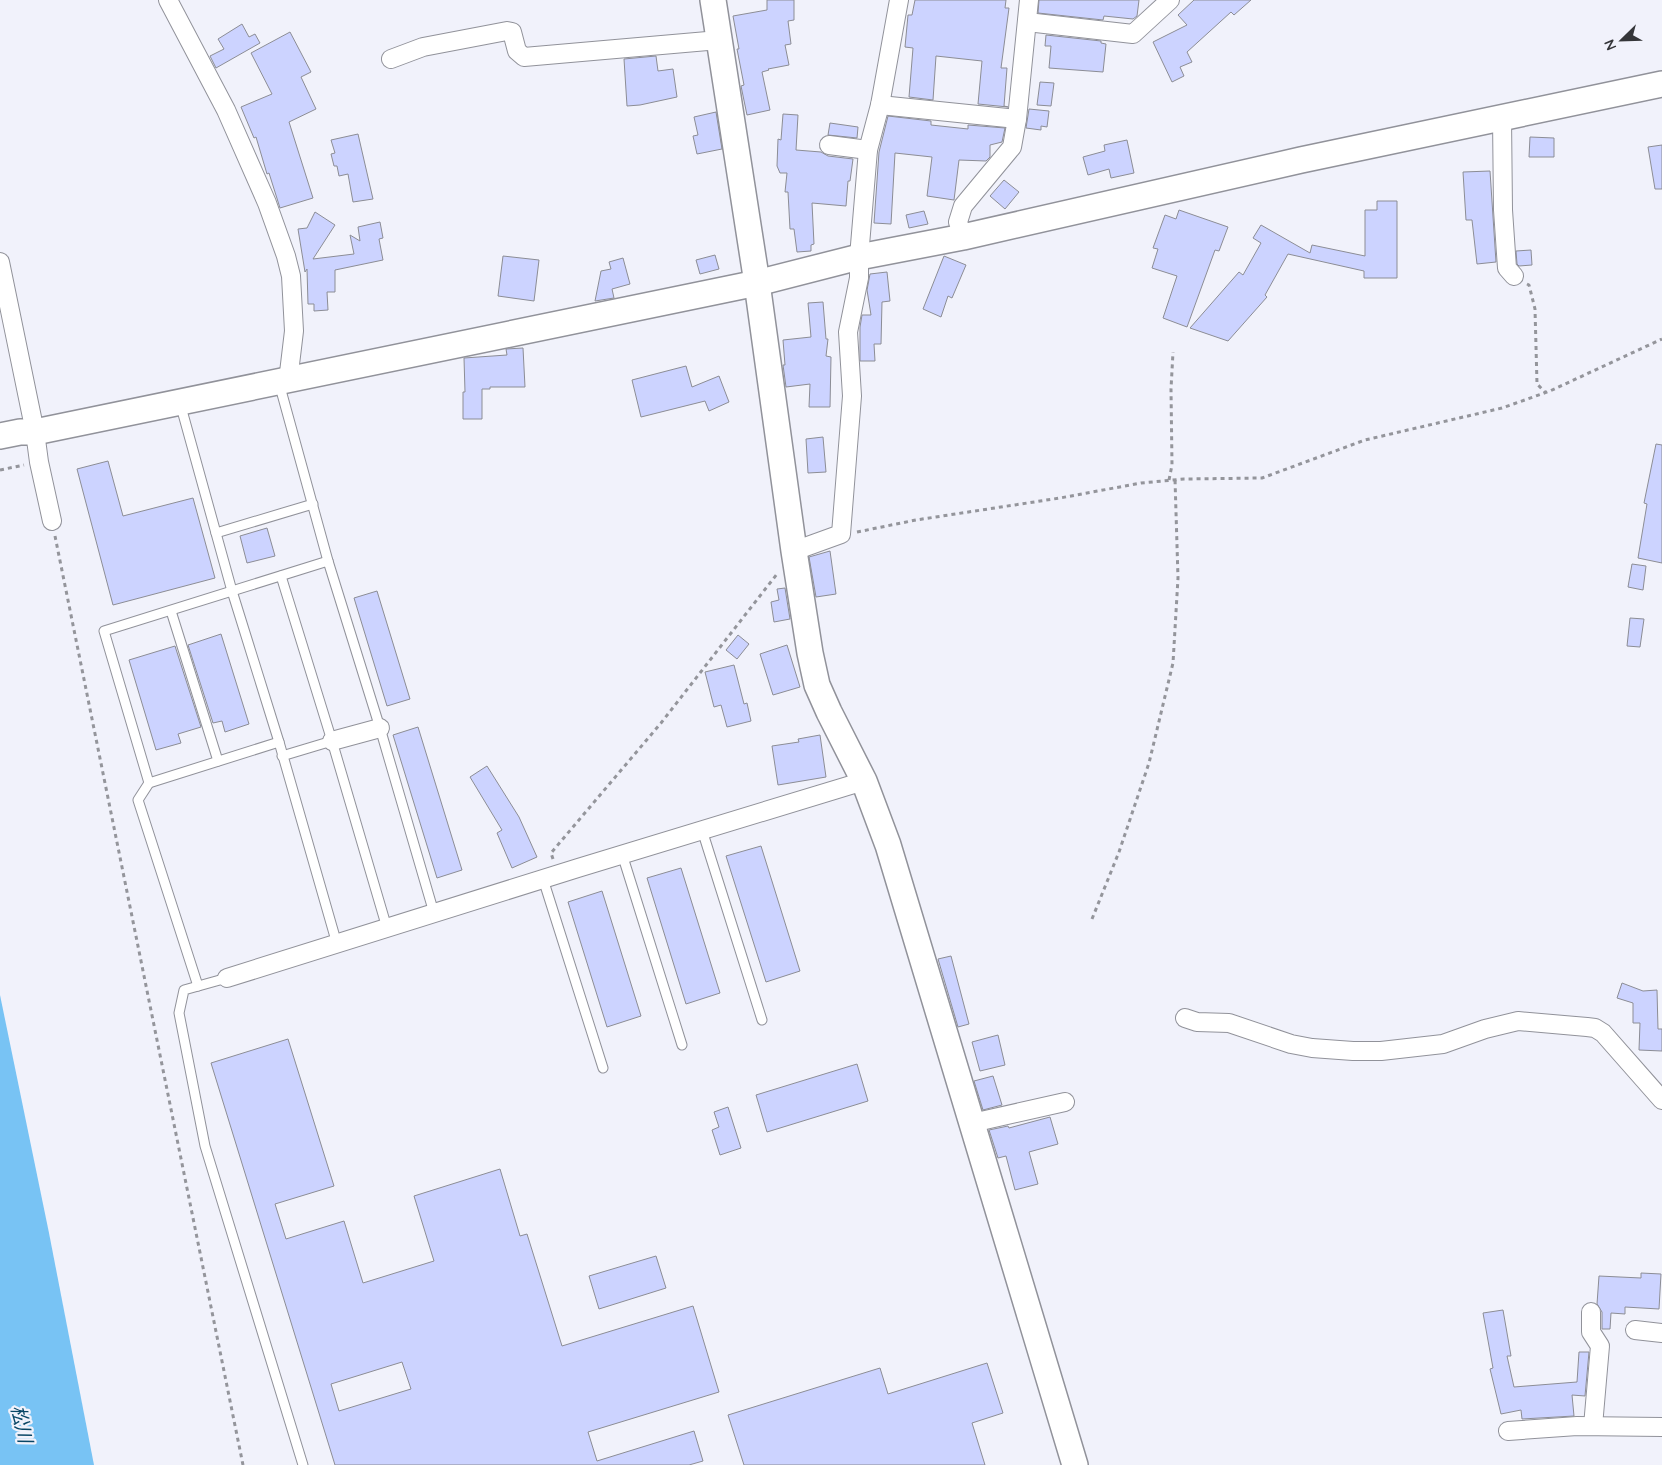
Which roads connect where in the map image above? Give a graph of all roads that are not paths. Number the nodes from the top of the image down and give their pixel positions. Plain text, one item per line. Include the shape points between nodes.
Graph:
1 (168, 0) edge
2 (713, 0) edge
3 (899, 0) edge
4 (1029, 0) edge
5 (1170, 0) edge
6 (1028, 22) junction
7 (719, 40) junction
8 (391, 59) dead end
9 (1662, 84) edge
10 (880, 105) junction
11 (1502, 118) junction
12 (1017, 119) junction
13 (829, 144) dead end
14 (868, 150) junction
15 (963, 237) junction
16 (859, 257) junction
17 (0, 262) edge
18 (1514, 276) road end
19 (757, 283) junction
20 (283, 382) junction
21 (180, 402) junction
22 (18, 433) edge
23 (313, 504) junction
24 (52, 521) road end
25 (216, 533) junction
26 (795, 557) junction
27 (328, 561) junction
28 (281, 576) junction
29 (232, 591) junction
30 (171, 611) junction
31 (380, 728) junction
32 (332, 741) junction
33 (278, 742) junction
34 (282, 756) junction
35 (218, 761) junction
36 (864, 781) junction
37 (148, 783) junction
38 (702, 830) junction
39 (622, 854) junction
40 (551, 876) junction
41 (434, 913) junction
42 (387, 928) junction
43 (337, 944) junction
44 (227, 978) joint
45 (198, 986) junction
46 (1185, 1018) dead end
47 (762, 1020) dead end
48 (682, 1045) dead end
49 (603, 1068) dead end
50 (1662, 1100) edge
51 (1065, 1102) dead end
52 (972, 1123) junction
53 (1591, 1312) dead end
54 (1635, 1330) dead end
55 (1662, 1333) edge
56 (1592, 1426) junction
57 (1662, 1427) edge
58 (1508, 1431) dead end
59 (303, 1465) edge
60 (1075, 1465) edge

1 - 20 street via 230,118 286,256 291,276 294,331
2 - 7 street
3 - 10 street
4 - 6 street
5 - 6 street via 1133,34
6 - 12 street
7 - 8 street via 524,57 518,51 512,32 508,31 423,47
7 - 19 street
9 - 11 street
10 - 12 street
10 - 14 street
11 - 15 street via 1291,162
11 - 18 street via 1507,268
12 - 15 street via 1012,147 963,206 958,222
13 - 14 street
14 - 16 street
15 - 16 street
16 - 19 street
16 - 26 street via 859,278 848,332 852,396 840,534
17 - 22 street
19 - 20 street
19 - 26 street
20 - 21 street
20 - 23 lane
21 - 22 street
21 - 25 lane
22 - 24 street via 39,462
23 - 25 lane
23 - 27 lane
25 - 29 lane
26 - 36 street via 817,685
27 - 28 lane
27 - 31 lane
28 - 29 lane
28 - 32 lane
29 - 30 lane
29 - 33 lane
30 - 35 lane
30 - 37 lane via 104,631
31 - 32 street
31 - 41 lane
32 - 34 lane
32 - 42 lane
33 - 34 lane
33 - 35 lane
34 - 43 lane
35 - 37 lane
36 - 38 street
36 - 52 street via 888,845
37 - 45 lane via 138,800
38 - 39 street
38 - 47 lane
39 - 40 street
39 - 48 lane
40 - 41 street
40 - 49 lane
41 - 42 street
42 - 43 street
43 - 44 street
44 - 45 lane
45 - 59 lane via 184,990 179,1013 205,1146
46 - 50 street via 1197,1022 1229,1023 1312,1048 1381,1051 1443,1044 1518,1021 1595,1028
51 - 52 street
52 - 60 street
53 - 56 street via 1591,1332 1600,1346
54 - 55 street
56 - 57 street
56 - 58 street

